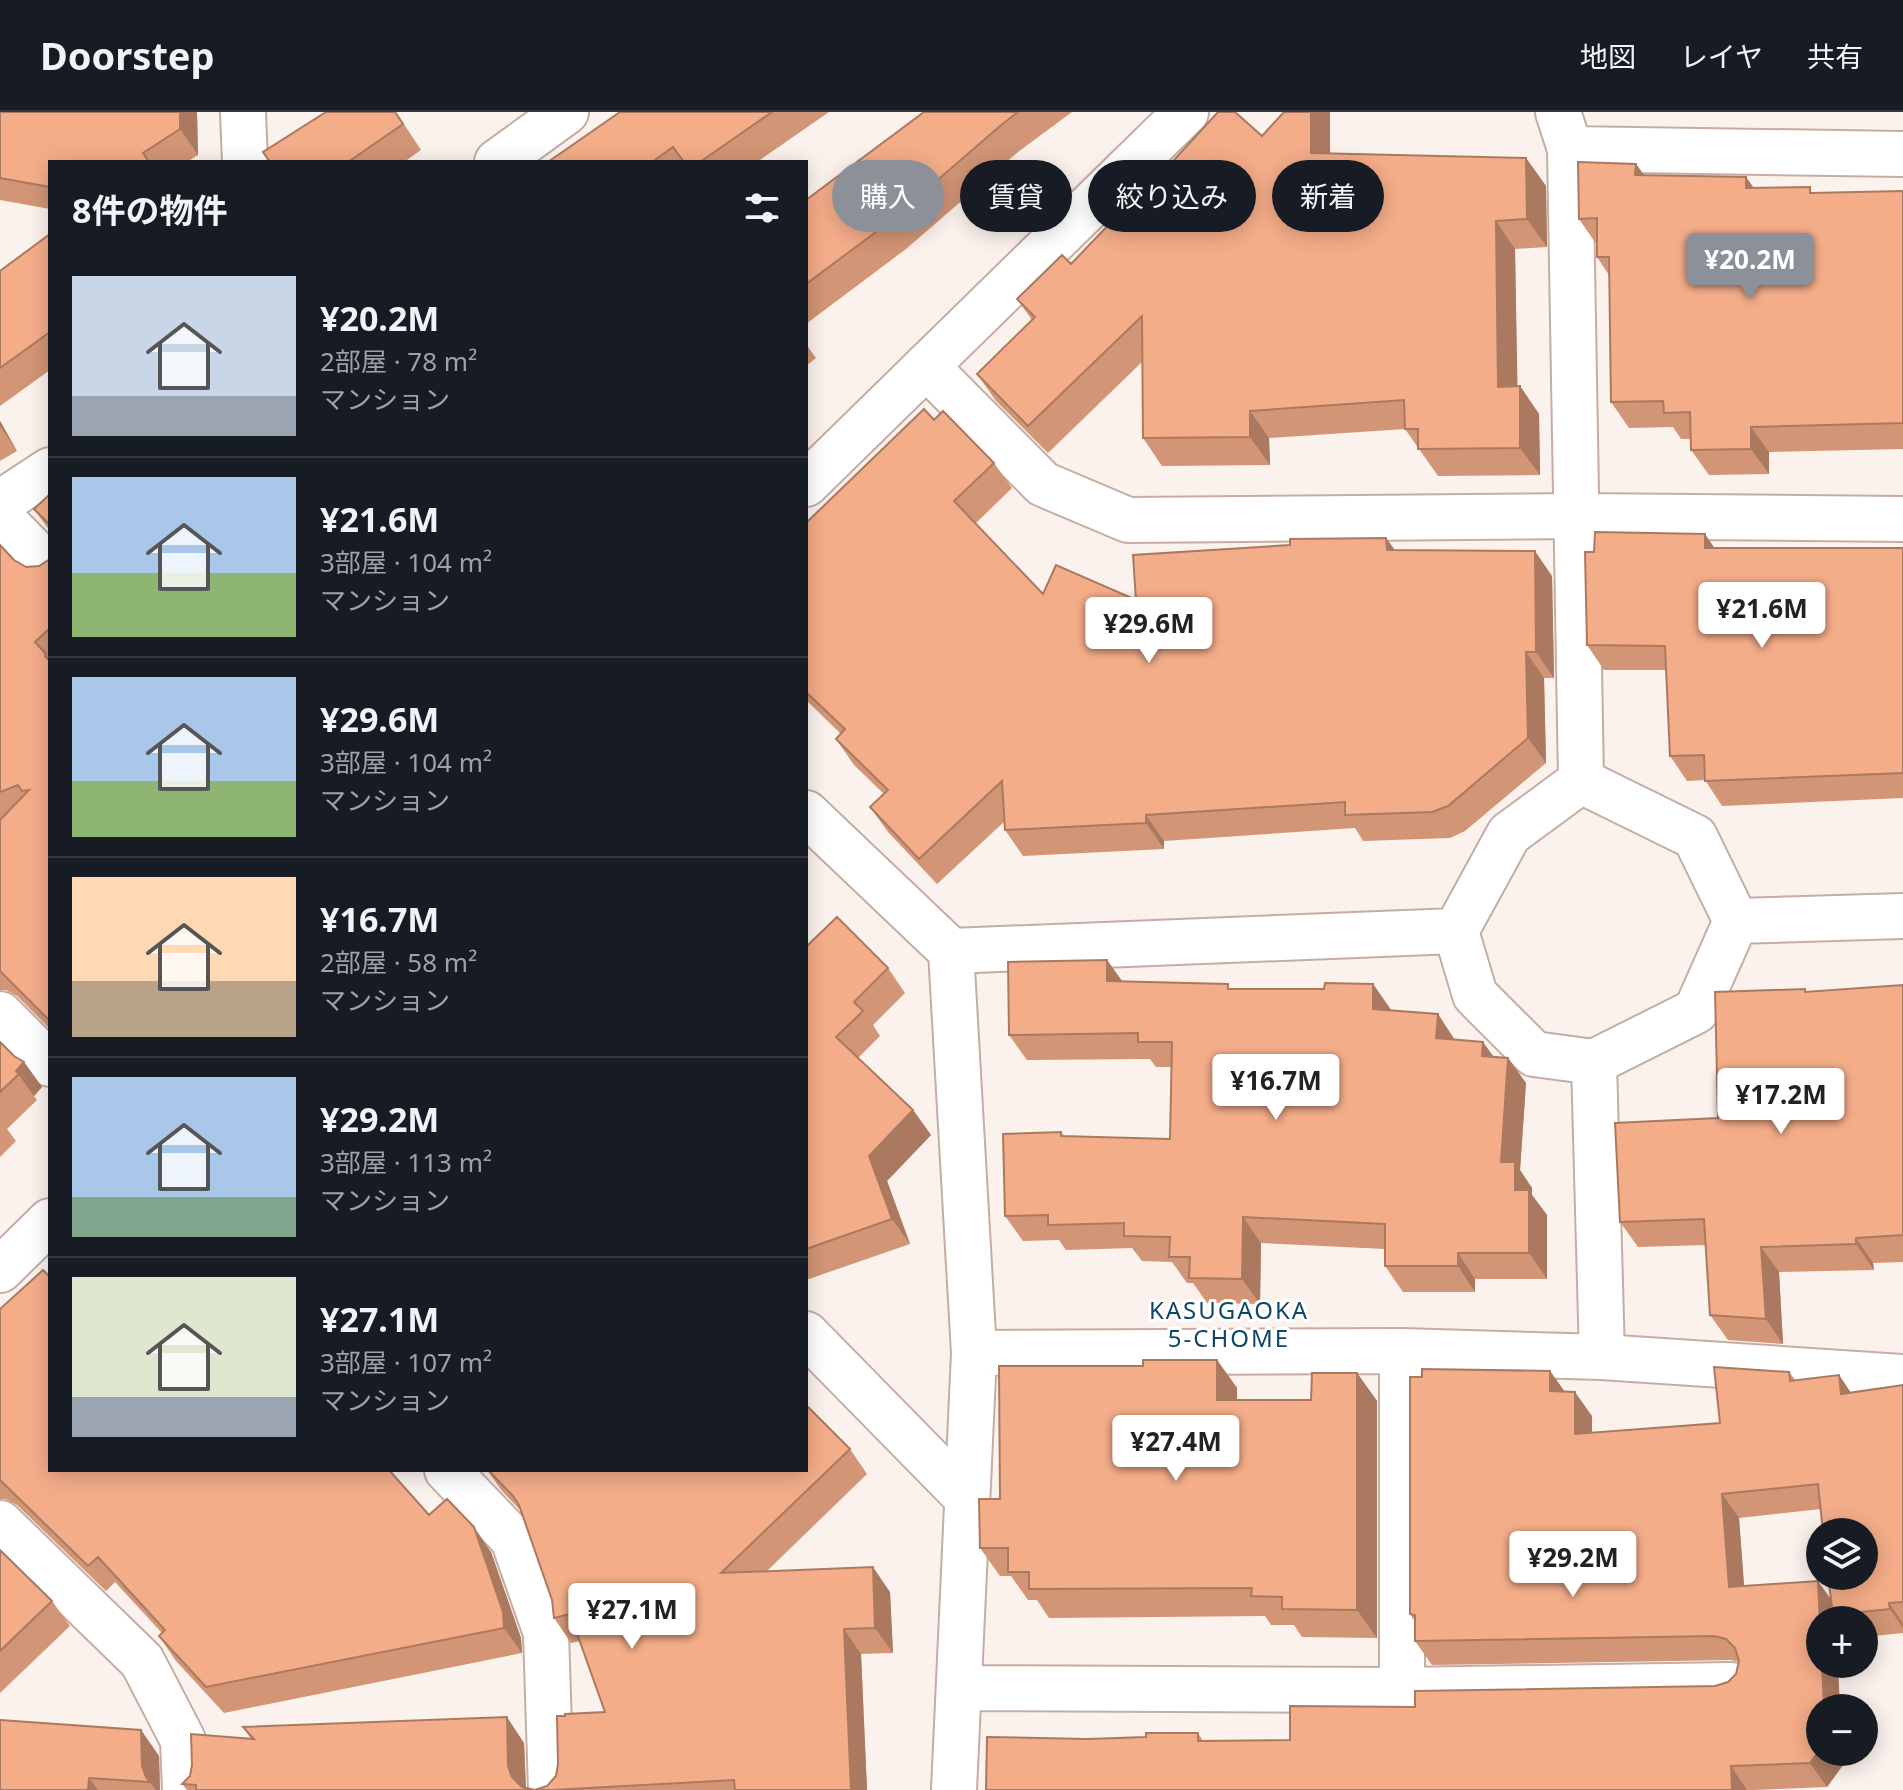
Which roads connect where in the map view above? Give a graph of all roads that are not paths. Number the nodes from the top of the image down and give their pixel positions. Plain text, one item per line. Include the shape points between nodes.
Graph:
1 (243, 112) edge
2 (566, 112) edge
3 (1186, 112) edge
4 (1564, 130) edge
5 (1903, 154) edge
6 (245, 160) edge
7 (500, 160) edge
8 (926, 366) junction
9 (48, 471) edge
10 (808, 482) edge
11 (0, 503) edge
12 (1577, 516) junction
13 (0, 517) edge
14 (1903, 519) edge
15 (48, 566) edge
16 (1581, 781) junction
17 (808, 815) edge
18 (1903, 916) edge
19 (1736, 921) junction
20 (1456, 931) junction
21 (951, 951) junction
22 (0, 1014) edge
23 (48, 1062) edge
24 (1594, 1062) junction
25 (48, 1223) edge
26 (0, 1270) edge
27 (808, 1336) edge
28 (1402, 1351) junction
29 (974, 1353) junction
30 (1602, 1357) junction
31 (1903, 1377) edge
32 (449, 1472) edge
33 (967, 1498) junction
34 (0, 1523) edge
35 (1731, 1685) edge
36 (959, 1688) junction
37 (1402, 1690) junction
38 (185, 1790) edge
39 (551, 1790) edge
40 (954, 1790) edge

1 - 6 street
2 - 7 street
3 - 8 street
4 - 5 street
4 - 12 street
8 - 10 street
8 - 12 street via 1043,484 1128,520
9 - 11 street
12 - 14 street
12 - 16 street
13 - 15 street
16 - 19 street via 1695,837
16 - 20 street via 1509,834
17 - 21 street
18 - 19 street
19 - 24 street via 1696,1011
20 - 21 street
20 - 24 street via 1475,995 1534,1054
21 - 29 street
22 - 23 street
24 - 30 street
25 - 26 street
27 - 33 street
28 - 29 street
28 - 30 street
28 - 37 street
29 - 33 street
30 - 31 street
32 - 39 street via 513,1539 546,1633
33 - 36 street
34 - 38 street via 142,1661 183,1740
35 - 37 street
36 - 37 street
36 - 40 street

